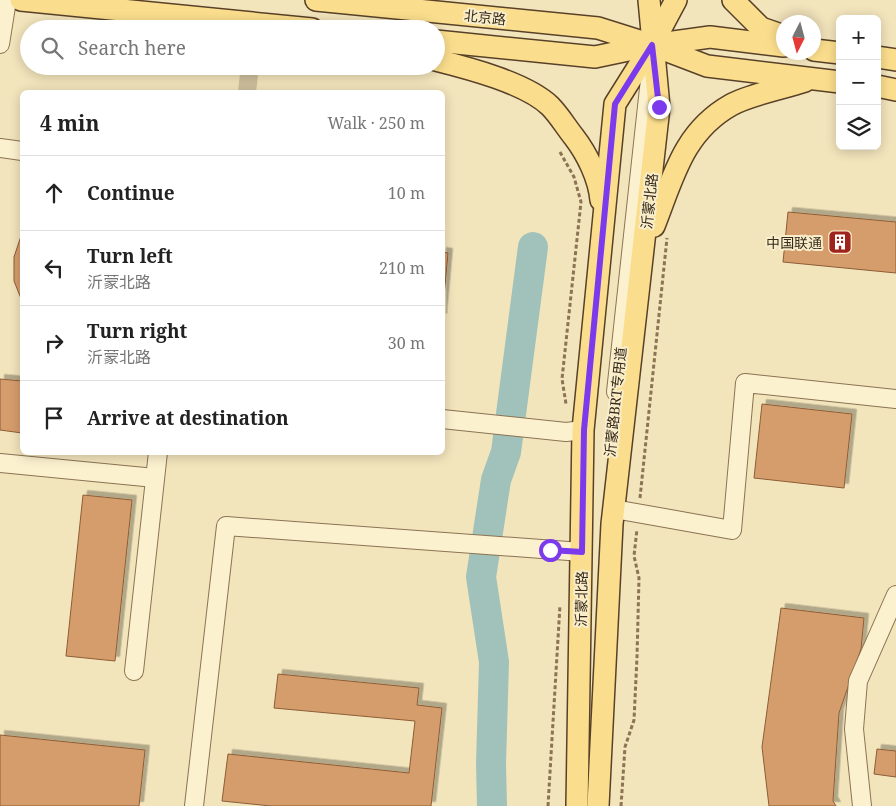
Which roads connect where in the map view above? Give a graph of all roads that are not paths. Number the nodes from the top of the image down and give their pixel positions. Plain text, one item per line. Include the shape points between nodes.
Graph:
1 (7, 0) edge
2 (21, 0) edge
3 (316, 0) edge
4 (418, 0) edge
5 (649, 0) edge
6 (659, 0) edge
7 (676, 0) edge
8 (733, 0) edge
9 (355, 4) junction
10 (222, 20) edge
11 (776, 33) edge
12 (445, 42) edge
13 (0, 44) edge
14 (652, 45) junction
15 (776, 45) edge
16 (881, 58) edge
17 (896, 60) edge
18 (445, 62) edge
19 (813, 79) junction
20 (836, 82) edge
21 (881, 87) edge
22 (896, 90) edge
23 (0, 148) edge
24 (20, 151) edge
25 (603, 224) junction
26 (644, 249) junction
27 (896, 399) edge
28 (445, 419) edge
29 (584, 430) junction
30 (158, 455) edge
31 (0, 463) edge
32 (155, 478) junction
33 (614, 509) junction
34 (582, 552) junction
35 (896, 596) edge
36 (134, 671) dead end
37 (194, 806) edge
38 (577, 806) edge
39 (588, 806) edge
40 (598, 806) edge
41 (862, 806) edge

1 - 13 lane
2 - 10 main road
3 - 9 main road, 北京路
4 - 9 main road
5 - 14 main road, 沂蒙北路
6 - 14 lane, 沂蒙路BRT专用道
7 - 14 main road, 沂蒙北路
8 - 11 main road via 761,28
9 - 14 main road, 北京路 via 598,28
12 - 14 main road, 北京路 via 595,57
14 - 15 main road, 北京路 via 710,37
14 - 19 main road, 北京路 via 707,66
14 - 25 main road, 沂蒙北路 via 615,104
14 - 26 main road, 沂蒙北路 via 659,107
14 - 39 lane, 沂蒙路BRT专用道 via 647,117 602,522
16 - 17 main road
18 - 25 main road via 481,71 549,105 584,150 600,190
19 - 20 main road, 北京路
19 - 26 main road via 732,104 694,135
21 - 22 main road
23 - 24 lane
25 - 29 main road, 沂蒙北路
26 - 33 main road, 沂蒙北路
27 - 33 lane via 745,383 732,530
28 - 29 lane via 566,432
29 - 34 main road, 沂蒙北路
30 - 32 lane
31 - 32 lane
32 - 36 lane
33 - 40 main road, 沂蒙北路
34 - 37 lane via 226,526
34 - 38 main road, 沂蒙北路
35 - 41 lane via 858,681 854,729

